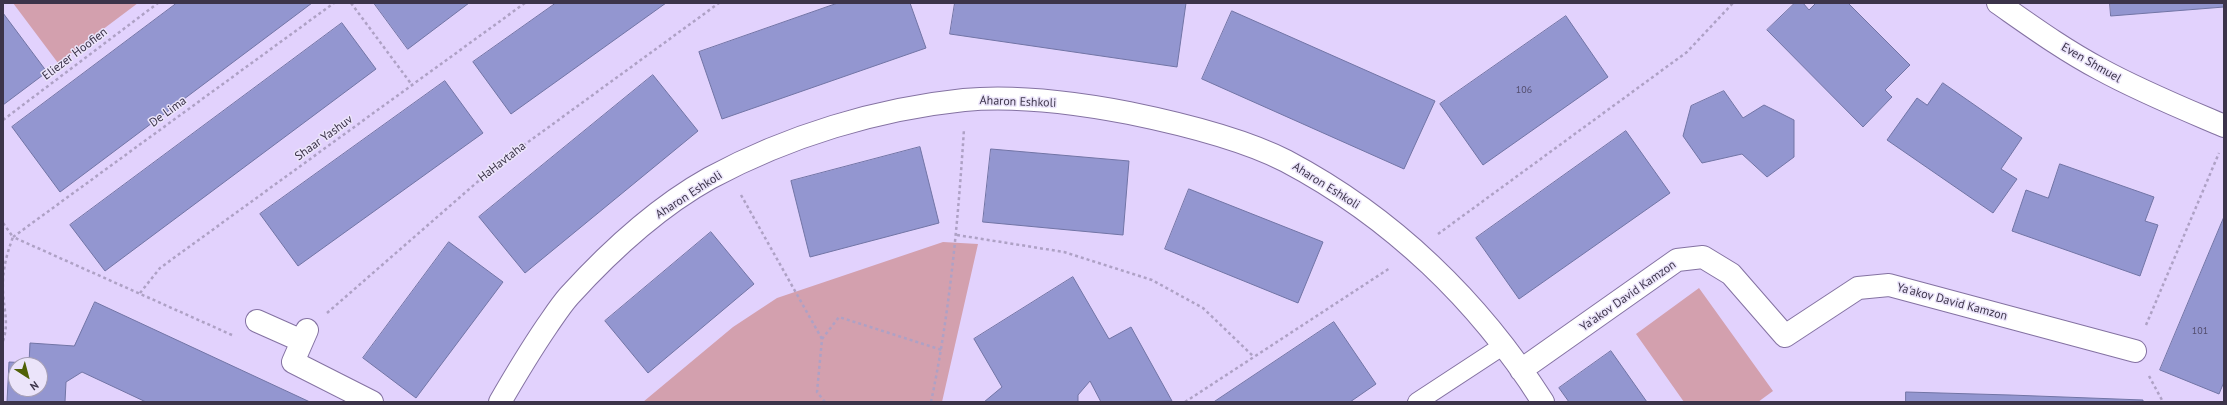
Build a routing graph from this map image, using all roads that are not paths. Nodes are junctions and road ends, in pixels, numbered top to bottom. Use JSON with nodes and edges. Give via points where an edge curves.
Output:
{"nodes":[{"id":1,"x":1998,"y":3,"type":"edge"},
{"id":2,"x":2191,"y":111,"type":"junction"},
{"id":3,"x":2224,"y":118,"type":"edge"},
{"id":4,"x":2224,"y":126,"type":"edge"},
{"id":5,"x":257,"y":321,"type":"dead end"},
{"id":6,"x":1504,"y":345,"type":"junction"},
{"id":7,"x":2135,"y":351,"type":"road end"},
{"id":8,"x":1521,"y":370,"type":"junction"},
{"id":9,"x":372,"y":402,"type":"edge"},
{"id":10,"x":500,"y":402,"type":"edge"},
{"id":11,"x":1416,"y":402,"type":"edge"},
{"id":12,"x":1543,"y":402,"type":"edge"}],
"edges":[{"from":1,"to":2,"type":"street","name":"Even Shmuel","via":[[2037,31],[2099,69],[2146,93]]},
{"from":2,"to":3,"type":"street","name":"Even Shmuel"},
{"from":2,"to":4,"type":"street","name":"Even Shmuel"},
{"from":5,"to":9,"type":"street","via":[[305,336],[293,362]]},
{"from":6,"to":8,"type":"street","name":"Aharon Eshkoli"},
{"from":6,"to":10,"type":"street","name":"Aharon Eshkoli","via":[[1469,305],[1386,224],[1284,160],[1176,122],[1037,100],[966,100],[895,112],[831,127],[709,179],[659,212],[614,251],[567,298],[523,360]]},
{"from":6,"to":11,"type":"lane"},
{"from":7,"to":8,"type":"street","name":"Ya'akov David Kamzon","via":[[1889,285],[1858,288],[1784,336],[1730,274],[1703,257],[1677,260]]},
{"from":8,"to":12,"type":"street","name":"Aharon Eshkoli"}]}
